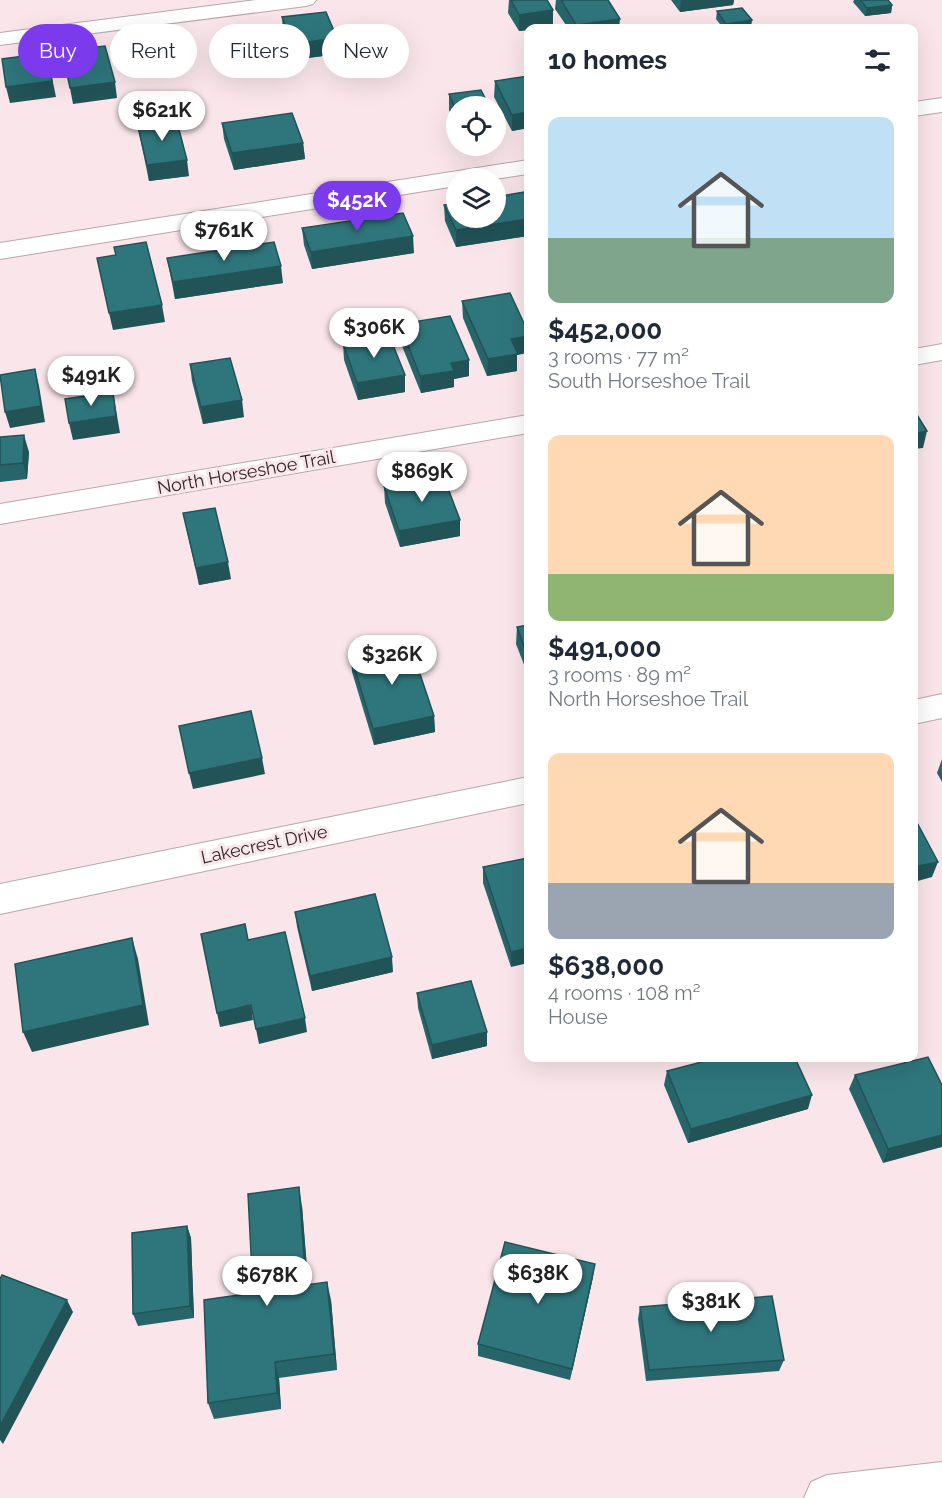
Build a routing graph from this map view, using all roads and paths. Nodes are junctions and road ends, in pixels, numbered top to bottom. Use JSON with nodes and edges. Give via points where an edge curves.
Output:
{"nodes":[{"id":1,"x":306,"y":0,"type":"edge"},
{"id":2,"x":0,"y":39,"type":"edge"},
{"id":3,"x":942,"y":105,"type":"edge"},
{"id":4,"x":918,"y":108,"type":"edge"},
{"id":5,"x":524,"y":168,"type":"edge"},
{"id":6,"x":506,"y":170,"type":"edge"},
{"id":7,"x":446,"y":180,"type":"edge"},
{"id":8,"x":0,"y":251,"type":"edge"},
{"id":9,"x":942,"y":352,"type":"edge"},
{"id":10,"x":918,"y":356,"type":"edge"},
{"id":11,"x":524,"y":425,"type":"edge"},
{"id":12,"x":0,"y":514,"type":"edge"},
{"id":13,"x":942,"y":706,"type":"edge"},
{"id":14,"x":918,"y":711,"type":"edge"},
{"id":15,"x":524,"y":791,"type":"edge"},
{"id":16,"x":0,"y":899,"type":"edge"},
{"id":17,"x":925,"y":1490,"type":"edge"},
{"id":18,"x":827,"y":1498,"type":"edge"}],
"edges":[{"from":1,"to":2,"type":"street"},
{"from":3,"to":4,"type":"street"},
{"from":5,"to":6,"type":"street"},
{"from":7,"to":8,"type":"street"},
{"from":9,"to":10,"type":"street"},
{"from":11,"to":12,"type":"street","name":"North Horseshoe Trail"},
{"from":13,"to":14,"type":"street"},
{"from":15,"to":16,"type":"street","name":"Lakecrest Drive"},
{"from":17,"to":18,"type":"street"}]}
